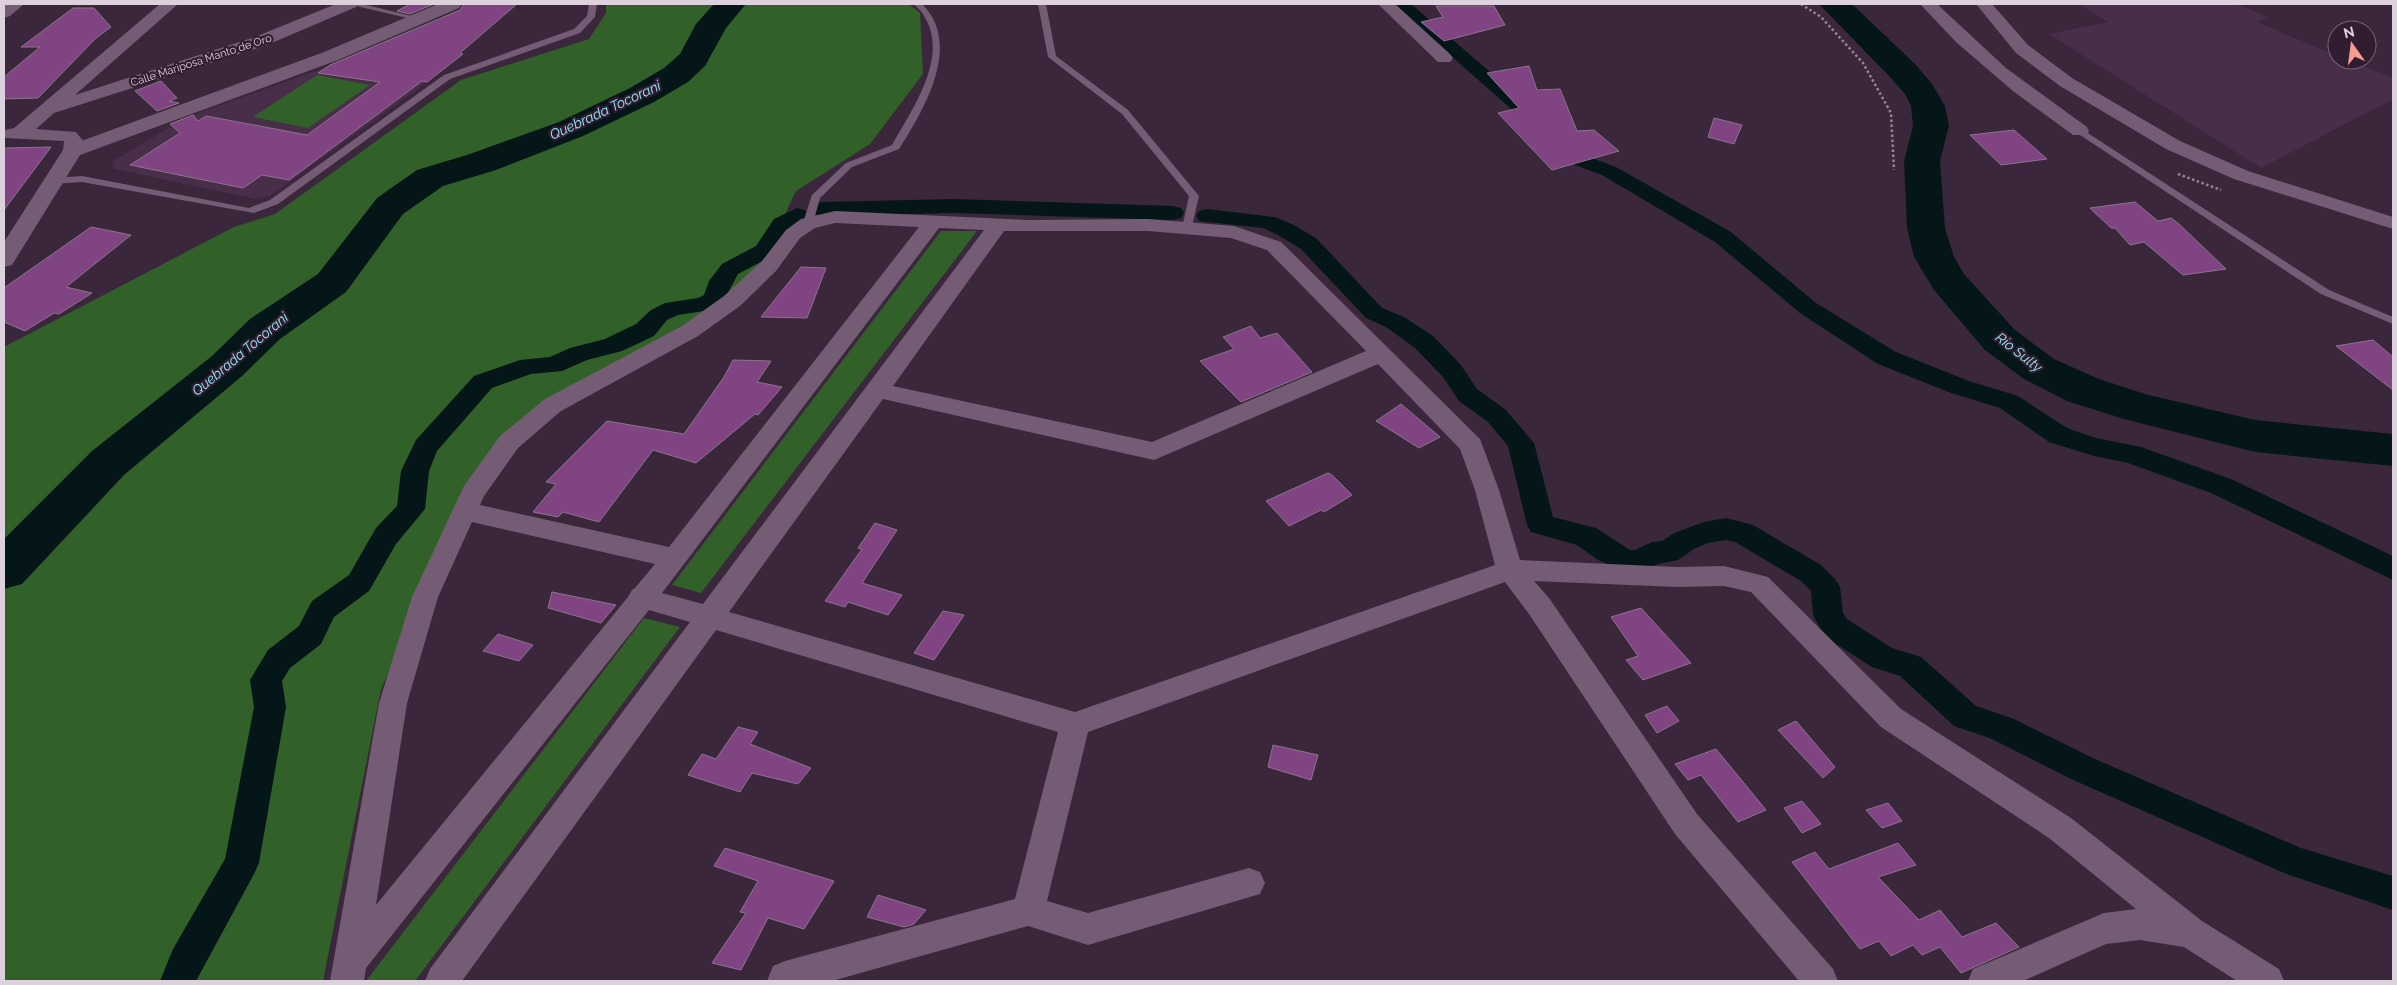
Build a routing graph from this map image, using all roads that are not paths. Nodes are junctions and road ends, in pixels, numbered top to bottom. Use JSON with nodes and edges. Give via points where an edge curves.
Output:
{"nodes":[{"id":1,"x":16,"y":4,"type":"edge"},
{"id":2,"x":170,"y":4,"type":"edge"},
{"id":3,"x":351,"y":4,"type":"edge"},
{"id":4,"x":452,"y":4,"type":"edge"},
{"id":5,"x":593,"y":4,"type":"edge"},
{"id":6,"x":918,"y":4,"type":"edge"},
{"id":7,"x":1042,"y":4,"type":"edge"},
{"id":8,"x":1386,"y":4,"type":"edge"},
{"id":9,"x":1928,"y":4,"type":"edge"},
{"id":10,"x":1984,"y":4,"type":"edge"},
{"id":11,"x":4,"y":13,"type":"edge"},
{"id":12,"x":420,"y":19,"type":"junction"},
{"id":13,"x":1444,"y":58,"type":"dead end"},
{"id":14,"x":49,"y":109,"type":"junction"},
{"id":15,"x":2080,"y":131,"type":"joint"},
{"id":16,"x":11,"y":134,"type":"edge"},
{"id":17,"x":72,"y":151,"type":"junction"},
{"id":18,"x":53,"y":182,"type":"junction"},
{"id":19,"x":808,"y":222,"type":"junction"},
{"id":20,"x":933,"y":222,"type":"junction"},
{"id":21,"x":2393,"y":223,"type":"edge"},
{"id":22,"x":999,"y":224,"type":"junction"},
{"id":23,"x":1187,"y":228,"type":"junction"},
{"id":24,"x":4,"y":260,"type":"edge"},
{"id":25,"x":2393,"y":321,"type":"edge"},
{"id":26,"x":1380,"y":354,"type":"junction"},
{"id":27,"x":876,"y":390,"type":"junction"},
{"id":28,"x":465,"y":511,"type":"junction"},
{"id":29,"x":675,"y":558,"type":"junction"},
{"id":30,"x":1510,"y":570,"type":"junction"},
{"id":31,"x":642,"y":597,"type":"junction"},
{"id":32,"x":708,"y":618,"type":"junction"},
{"id":33,"x":1075,"y":724,"type":"junction"},
{"id":34,"x":1249,"y":883,"type":"dead end"},
{"id":35,"x":1028,"y":911,"type":"junction"},
{"id":36,"x":2190,"y":932,"type":"junction"},
{"id":37,"x":348,"y":972,"type":"edge"},
{"id":38,"x":442,"y":981,"type":"edge"},
{"id":39,"x":784,"y":981,"type":"edge"},
{"id":40,"x":1821,"y":981,"type":"edge"},
{"id":41,"x":1985,"y":981,"type":"edge"},
{"id":42,"x":2267,"y":981,"type":"edge"}],
"edges":[{"from":1,"to":11,"type":"street"},
{"from":2,"to":14,"type":"street"},
{"from":3,"to":12,"type":"lane"},
{"from":3,"to":14,"type":"street","name":"Calle Mariposa Manto de Oro","via":[[261,41]]},
{"from":4,"to":12,"type":"street"},
{"from":5,"to":18,"type":"lane","via":[[591,17],[577,31],[447,77],[274,202],[250,211],[82,179]]},
{"from":6,"to":19,"type":"lane","via":[[931,19],[938,49],[931,79],[896,147],[849,165],[815,197]]},
{"from":7,"to":23,"type":"lane","via":[[1052,58],[1125,112],[1194,196]]},
{"from":8,"to":13,"type":"street"},
{"from":9,"to":15,"type":"street","via":[[1952,30],[1994,66]]},
{"from":10,"to":21,"type":"street","via":[[2022,49],[2066,82],[2173,145],[2240,175]]},
{"from":12,"to":17,"type":"street","via":[[331,56]]},
{"from":14,"to":16,"type":"street"},
{"from":15,"to":25,"type":"lane","via":[[2325,292]]},
{"from":16,"to":17,"type":"street","via":[[69,136],[75,142]]},
{"from":17,"to":18,"type":"street"},
{"from":18,"to":24,"type":"street"},
{"from":19,"to":20,"type":"street","via":[[835,217]]},
{"from":19,"to":28,"type":"street","via":[[792,234],[769,266],[732,301],[690,331],[553,405],[516,436],[473,492]]},
{"from":20,"to":22,"type":"street"},
{"from":20,"to":29,"type":"street"},
{"from":22,"to":23,"type":"street"},
{"from":22,"to":27,"type":"street"},
{"from":23,"to":26,"type":"street","via":[[1234,232],[1274,246],[1309,278]]},
{"from":26,"to":27,"type":"street","via":[[1154,451]]},
{"from":26,"to":30,"type":"street","via":[[1471,445],[1488,490]]},
{"from":27,"to":32,"type":"street"},
{"from":28,"to":29,"type":"street"},
{"from":28,"to":37,"type":"street","via":[[425,597],[393,703]]},
{"from":29,"to":31,"type":"street"},
{"from":30,"to":33,"type":"street"},
{"from":30,"to":36,"type":"street","via":[[1724,576],[1759,584],[1891,718],[2060,828]]},
{"from":30,"to":40,"type":"street","via":[[1539,606],[1686,824]]},
{"from":31,"to":32,"type":"street"},
{"from":31,"to":37,"type":"street"},
{"from":32,"to":33,"type":"street"},
{"from":32,"to":38,"type":"street"},
{"from":33,"to":35,"type":"street"},
{"from":34,"to":35,"type":"street","via":[[1088,929]]},
{"from":35,"to":39,"type":"street","via":[[785,978]]},
{"from":36,"to":41,"type":"street","via":[[2140,924],[2104,929]]},
{"from":36,"to":42,"type":"street"}]}
